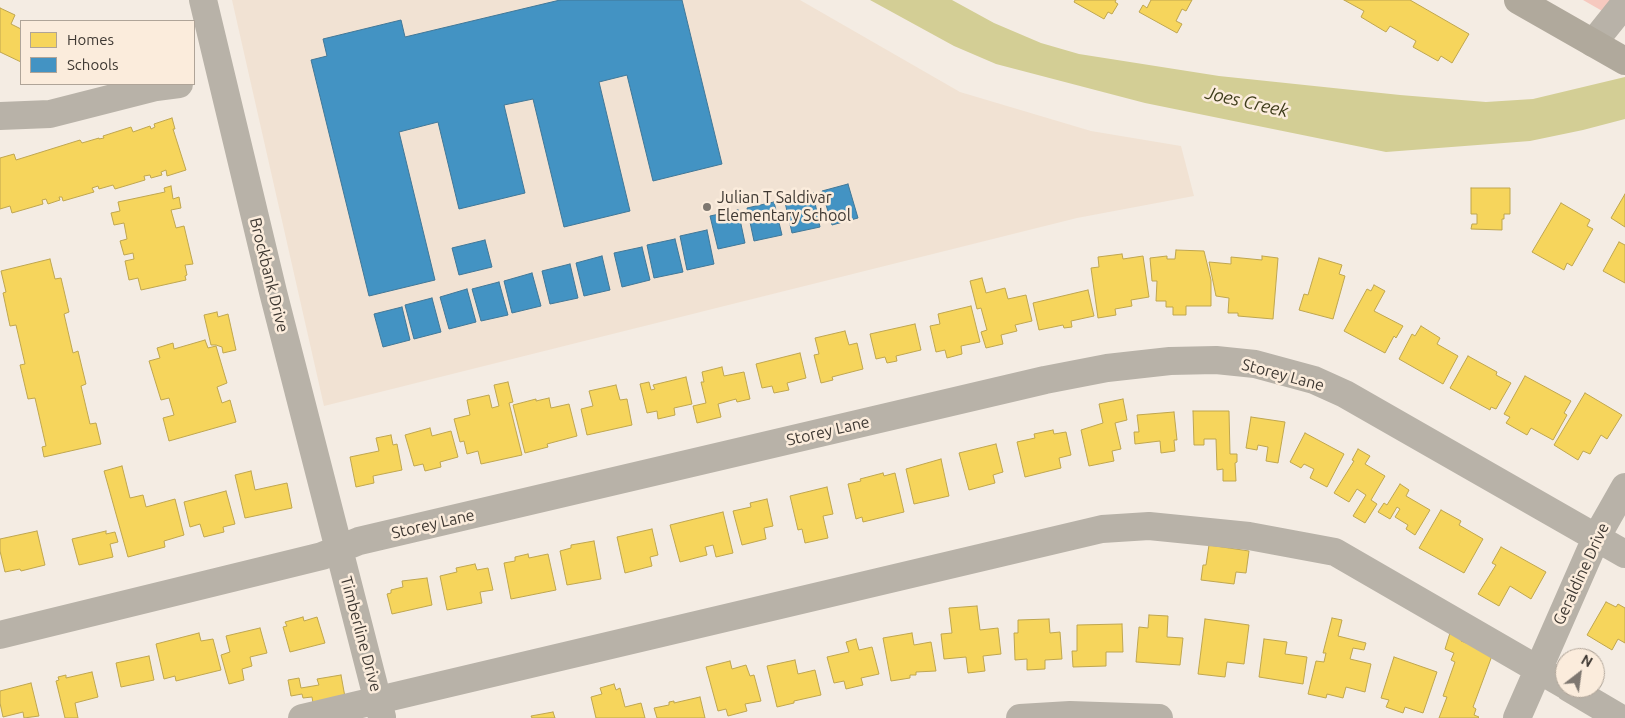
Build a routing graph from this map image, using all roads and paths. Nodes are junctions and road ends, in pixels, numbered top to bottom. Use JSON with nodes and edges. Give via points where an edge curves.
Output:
{"nodes":[{"id":1,"x":203,"y":0,"type":"edge"},
{"id":2,"x":1518,"y":0,"type":"edge"},
{"id":3,"x":1625,"y":3,"type":"edge"},
{"id":4,"x":1608,"y":51,"type":"edge"},
{"id":5,"x":221,"y":78,"type":"junction"},
{"id":6,"x":195,"y":81,"type":"edge"},
{"id":7,"x":168,"y":85,"type":"edge"},
{"id":8,"x":0,"y":116,"type":"edge"},
{"id":9,"x":1625,"y":487,"type":"edge"},
{"id":10,"x":1596,"y":538,"type":"junction"},
{"id":11,"x":338,"y":549,"type":"junction"},
{"id":12,"x":1625,"y":554,"type":"edge"},
{"id":13,"x":0,"y":635,"type":"edge"},
{"id":14,"x":1538,"y":670,"type":"junction"},
{"id":15,"x":1555,"y":679,"type":"edge"},
{"id":16,"x":1587,"y":698,"type":"edge"},
{"id":17,"x":380,"y":709,"type":"edge"},
{"id":18,"x":302,"y":718,"type":"edge"},
{"id":19,"x":1020,"y":718,"type":"edge"},
{"id":20,"x":1160,"y":718,"type":"edge"},
{"id":21,"x":1516,"y":718,"type":"edge"},
{"id":22,"x":1620,"y":718,"type":"edge"}],
"edges":[{"from":1,"to":5,"type":"street","name":"Brockbank Drive"},
{"from":2,"to":4,"type":"main road"},
{"from":3,"to":4,"type":"street"},
{"from":5,"to":6,"type":"street"},
{"from":5,"to":11,"type":"street","name":"Brockbank Drive"},
{"from":7,"to":8,"type":"street","via":[[50,114]]},
{"from":9,"to":10,"type":"street","name":"Geraldine Drive"},
{"from":10,"to":11,"type":"street","name":"Storey Lane","via":[[1345,394],[1314,380],[1255,364],[1216,360],[1107,368],[1045,380],[369,539]]},
{"from":10,"to":12,"type":"street","name":"Storey Lane"},
{"from":10,"to":14,"type":"street","name":"Geraldine Drive"},
{"from":11,"to":13,"type":"street","name":"Storey Lane","via":[[322,556]]},
{"from":11,"to":17,"type":"street","name":"Timberline Drive"},
{"from":14,"to":15,"type":"street"},
{"from":14,"to":17,"type":"street","via":[[1335,552],[1249,536],[1149,526],[1102,529]]},
{"from":14,"to":21,"type":"street","name":"Geraldine Drive"},
{"from":16,"to":22,"type":"street"},
{"from":17,"to":18,"type":"street"},
{"from":19,"to":20,"type":"street","via":[[1070,715]]}]}
